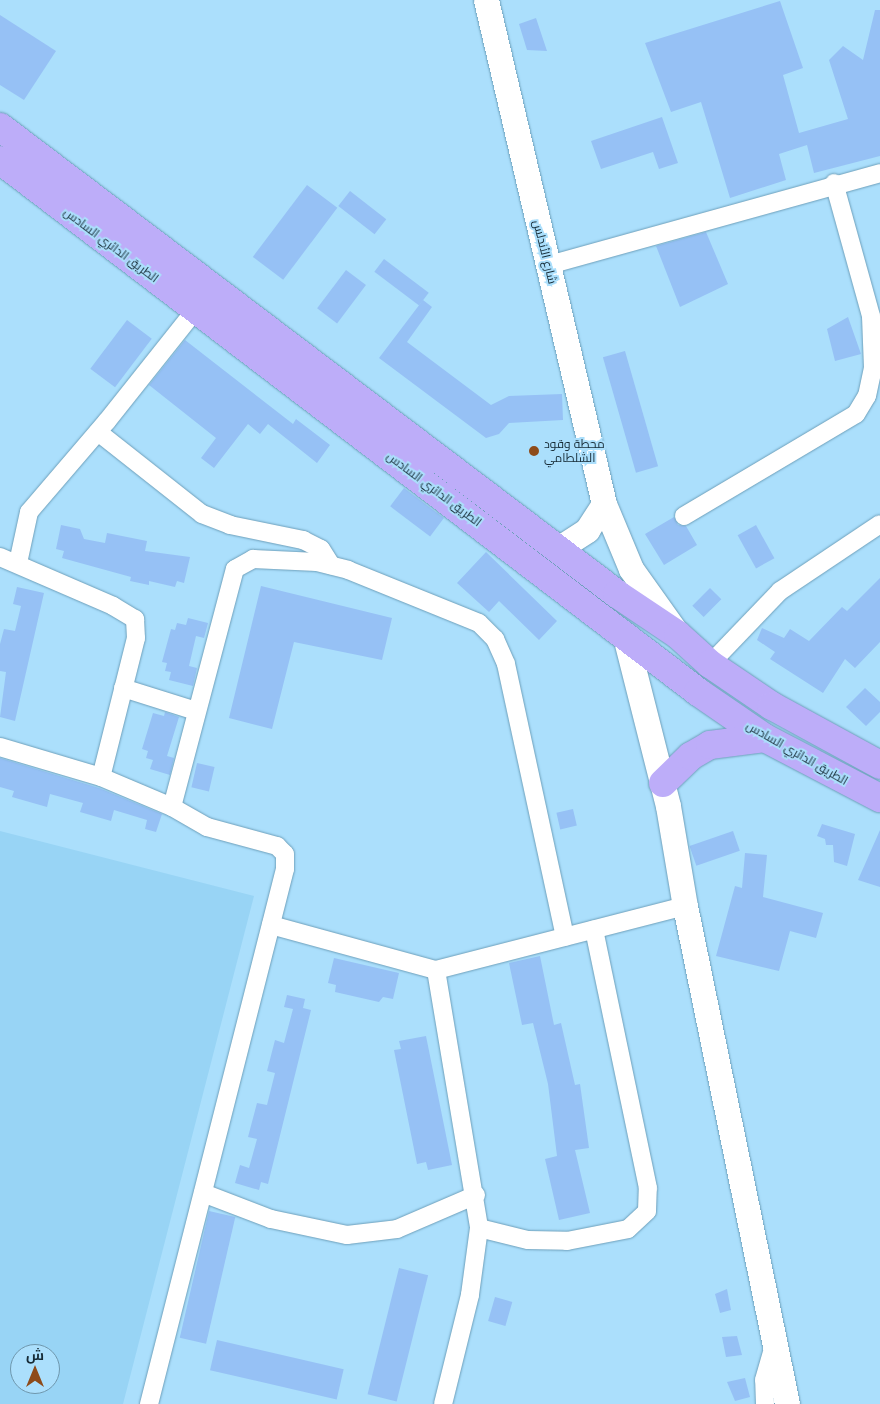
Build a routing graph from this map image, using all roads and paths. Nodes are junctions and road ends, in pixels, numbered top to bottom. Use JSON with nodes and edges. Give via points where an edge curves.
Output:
{"nodes":[{"id":1,"x":486,"y":0,"type":"edge"},
{"id":2,"x":0,"y":127,"type":"edge"},
{"id":3,"x":0,"y":160,"type":"edge"},
{"id":4,"x":880,"y":172,"type":"edge"},
{"id":5,"x":834,"y":183,"type":"junction"},
{"id":6,"x":549,"y":264,"type":"junction"},
{"id":7,"x":196,"y":309,"type":"junction"},
{"id":8,"x":98,"y":432,"type":"junction"},
{"id":9,"x":604,"y":504,"type":"junction"},
{"id":10,"x":684,"y":516,"type":"dead end"},
{"id":11,"x":880,"y":524,"type":"edge"},
{"id":12,"x":558,"y":549,"type":"junction"},
{"id":13,"x":0,"y":557,"type":"edge"},
{"id":14,"x":18,"y":563,"type":"junction"},
{"id":15,"x":331,"y":565,"type":"junction"},
{"id":16,"x":678,"y":635,"type":"junction"},
{"id":17,"x":625,"y":636,"type":"junction"},
{"id":18,"x":710,"y":664,"type":"junction"},
{"id":19,"x":123,"y":688,"type":"junction"},
{"id":20,"x":196,"y":711,"type":"junction"},
{"id":21,"x":765,"y":738,"type":"junction"},
{"id":22,"x":0,"y":747,"type":"edge"},
{"id":23,"x":880,"y":765,"type":"edge"},
{"id":24,"x":101,"y":777,"type":"junction"},
{"id":25,"x":663,"y":783,"type":"junction"},
{"id":26,"x":880,"y":798,"type":"edge"},
{"id":27,"x":172,"y":807,"type":"junction"},
{"id":28,"x":685,"y":906,"type":"junction"},
{"id":29,"x":271,"y":924,"type":"junction"},
{"id":30,"x":594,"y":930,"type":"junction"},
{"id":31,"x":565,"y":937,"type":"junction"},
{"id":32,"x":436,"y":970,"type":"junction"},
{"id":33,"x":203,"y":1193,"type":"junction"},
{"id":34,"x":476,"y":1195,"type":"junction"},
{"id":35,"x":479,"y":1228,"type":"junction"},
{"id":36,"x":774,"y":1345,"type":"junction"},
{"id":37,"x":149,"y":1404,"type":"edge"},
{"id":38,"x":443,"y":1404,"type":"edge"},
{"id":39,"x":765,"y":1404,"type":"edge"},
{"id":40,"x":787,"y":1404,"type":"edge"}],
"edges":[{"from":1,"to":6,"type":"street","name":"شارع الأندلس"},
{"from":2,"to":12,"type":"highway"},
{"from":3,"to":7,"type":"highway","name":"الطريق الدائري السادس"},
{"from":4,"to":5,"type":"street"},
{"from":5,"to":6,"type":"street"},
{"from":5,"to":10,"type":"street","via":[[871,316],[873,368],[868,396],[856,414]]},
{"from":6,"to":9,"type":"street","name":"شارع الأندلس"},
{"from":7,"to":8,"type":"street"},
{"from":7,"to":17,"type":"highway","name":"الطريق الدائري السادس"},
{"from":8,"to":14,"type":"street","via":[[29,512]]},
{"from":8,"to":15,"type":"street","via":[[202,514],[230,525],[303,540],[321,549]]},
{"from":9,"to":12,"type":"street","via":[[587,530]]},
{"from":9,"to":16,"type":"street","name":"شارع الأندلس","via":[[631,569]]},
{"from":11,"to":18,"type":"street","via":[[780,591]]},
{"from":12,"to":16,"type":"highway"},
{"from":13,"to":14,"type":"street"},
{"from":14,"to":19,"type":"street","via":[[135,620],[136,638]]},
{"from":15,"to":20,"type":"street","via":[[253,559],[235,569]]},
{"from":15,"to":31,"type":"street","via":[[479,623],[495,639],[506,664]]},
{"from":16,"to":18,"type":"highway"},
{"from":17,"to":21,"type":"highway","name":"الطريق الدائري السادس"},
{"from":17,"to":25,"type":"street"},
{"from":18,"to":23,"type":"highway","via":[[772,706]]},
{"from":19,"to":20,"type":"street"},
{"from":19,"to":24,"type":"street"},
{"from":20,"to":27,"type":"street"},
{"from":21,"to":25,"type":"highway","via":[[710,745],[691,756]]},
{"from":21,"to":26,"type":"highway","name":"الطريق الدائري السادس"},
{"from":22,"to":24,"type":"street"},
{"from":24,"to":27,"type":"street"},
{"from":25,"to":28,"type":"street"},
{"from":27,"to":29,"type":"street","via":[[207,827],[282,849],[285,869]]},
{"from":28,"to":30,"type":"street"},
{"from":28,"to":36,"type":"street"},
{"from":29,"to":32,"type":"street"},
{"from":29,"to":33,"type":"street"},
{"from":30,"to":31,"type":"street"},
{"from":30,"to":35,"type":"street","via":[[648,1188],[647,1211],[628,1229],[567,1241],[528,1240]]},
{"from":31,"to":32,"type":"street"},
{"from":32,"to":34,"type":"street"},
{"from":33,"to":34,"type":"street","via":[[271,1219],[347,1235],[397,1229]]},
{"from":33,"to":37,"type":"street"},
{"from":34,"to":35,"type":"street"},
{"from":35,"to":38,"type":"street","via":[[470,1295]]},
{"from":36,"to":39,"type":"street","via":[[764,1380]]},
{"from":36,"to":40,"type":"street"}]}
